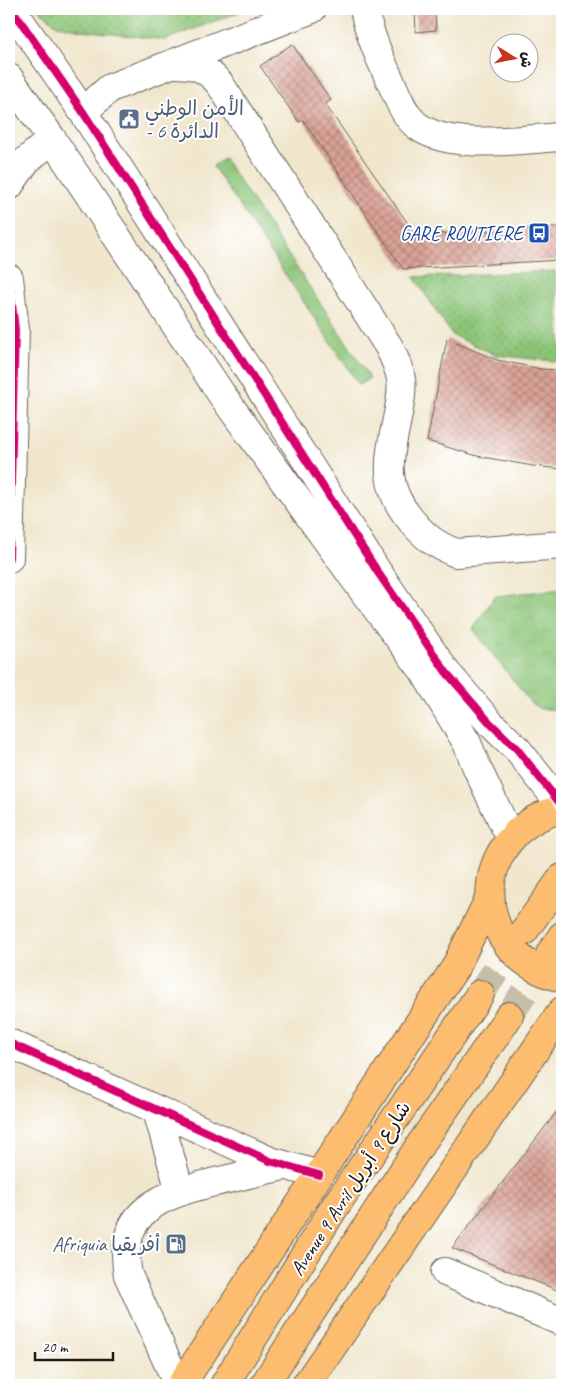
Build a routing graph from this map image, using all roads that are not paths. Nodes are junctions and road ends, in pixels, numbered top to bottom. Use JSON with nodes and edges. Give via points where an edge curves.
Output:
{"nodes":[{"id":1,"x":12,"y":9,"type":"edge"},
{"id":2,"x":312,"y":9,"type":"edge"},
{"id":3,"x":364,"y":9,"type":"edge"},
{"id":4,"x":175,"y":64,"type":"junction"},
{"id":5,"x":9,"y":78,"type":"edge"},
{"id":6,"x":83,"y":112,"type":"junction"},
{"id":7,"x":562,"y":137,"type":"edge"},
{"id":8,"x":52,"y":139,"type":"junction"},
{"id":9,"x":9,"y":186,"type":"edge"},
{"id":10,"x":9,"y":278,"type":"edge"},
{"id":11,"x":562,"y":545,"type":"edge"},
{"id":12,"x":9,"y":558,"type":"edge"},
{"id":13,"x":562,"y":807,"type":"edge"},
{"id":14,"x":510,"y":837,"type":"junction"},
{"id":15,"x":562,"y":878,"type":"edge"},
{"id":16,"x":490,"y":897,"type":"junction"},
{"id":17,"x":524,"y":931,"type":"tunnel mouth"},
{"id":18,"x":562,"y":978,"type":"edge"},
{"id":19,"x":480,"y":994,"type":"tunnel mouth"},
{"id":20,"x":562,"y":1011,"type":"edge"},
{"id":21,"x":509,"y":1016,"type":"tunnel mouth"},
{"id":22,"x":9,"y":1043,"type":"edge"},
{"id":23,"x":157,"y":1110,"type":"junction"},
{"id":24,"x":283,"y":1166,"type":"junction"},
{"id":25,"x":319,"y":1174,"type":"junction"},
{"id":26,"x":180,"y":1191,"type":"junction"},
{"id":27,"x":445,"y":1272,"type":"dead end"},
{"id":28,"x":562,"y":1322,"type":"edge"},
{"id":29,"x":179,"y":1385,"type":"edge"},
{"id":30,"x":224,"y":1385,"type":"edge"},
{"id":31,"x":264,"y":1385,"type":"edge"},
{"id":32,"x":306,"y":1385,"type":"edge"}],
"edges":[{"from":1,"to":6,"type":"street"},
{"from":2,"to":4,"type":"street"},
{"from":3,"to":7,"type":"street","via":[[373,43],[400,104],[421,128],[440,138],[461,141]]},
{"from":4,"to":6,"type":"street","via":[[110,88]]},
{"from":4,"to":11,"type":"street","via":[[195,64],[209,71],[220,84],[389,347],[402,381],[390,461],[390,482],[400,508],[426,538],[456,553]]},
{"from":5,"to":8,"type":"street"},
{"from":6,"to":13,"type":"street","via":[[379,574],[446,672],[517,749]]},
{"from":8,"to":9,"type":"street","via":[[26,161]]},
{"from":8,"to":14,"type":"street","via":[[222,395],[423,670],[467,743]]},
{"from":10,"to":12,"type":"street","via":[[15,330]]},
{"from":13,"to":14,"type":"main road","via":[[538,816]]},
{"from":14,"to":16,"type":"main road","via":[[498,855],[491,875]]},
{"from":15,"to":17,"type":"main road"},
{"from":16,"to":18,"type":"main road","via":[[496,927],[516,956],[531,967]]},
{"from":16,"to":25,"type":"main road","via":[[455,968]]},
{"from":19,"to":30,"type":"main road","name":"Avenue 9 Avril شارع 9 أبريل","via":[[334,1208]]},
{"from":20,"to":32,"type":"main road"},
{"from":21,"to":31,"type":"main road","name":"Avenue 9 Avril شارع 9 أبريل","via":[[413,1156]]},
{"from":22,"to":23,"type":"street"},
{"from":23,"to":24,"type":"street"},
{"from":23,"to":26,"type":"street"},
{"from":24,"to":25,"type":"street"},
{"from":24,"to":26,"type":"street"},
{"from":25,"to":29,"type":"main road"},
{"from":26,"to":29,"type":"street","via":[[146,1208],[129,1234],[125,1258],[128,1275]]},
{"from":27,"to":28,"type":"street"}]}
